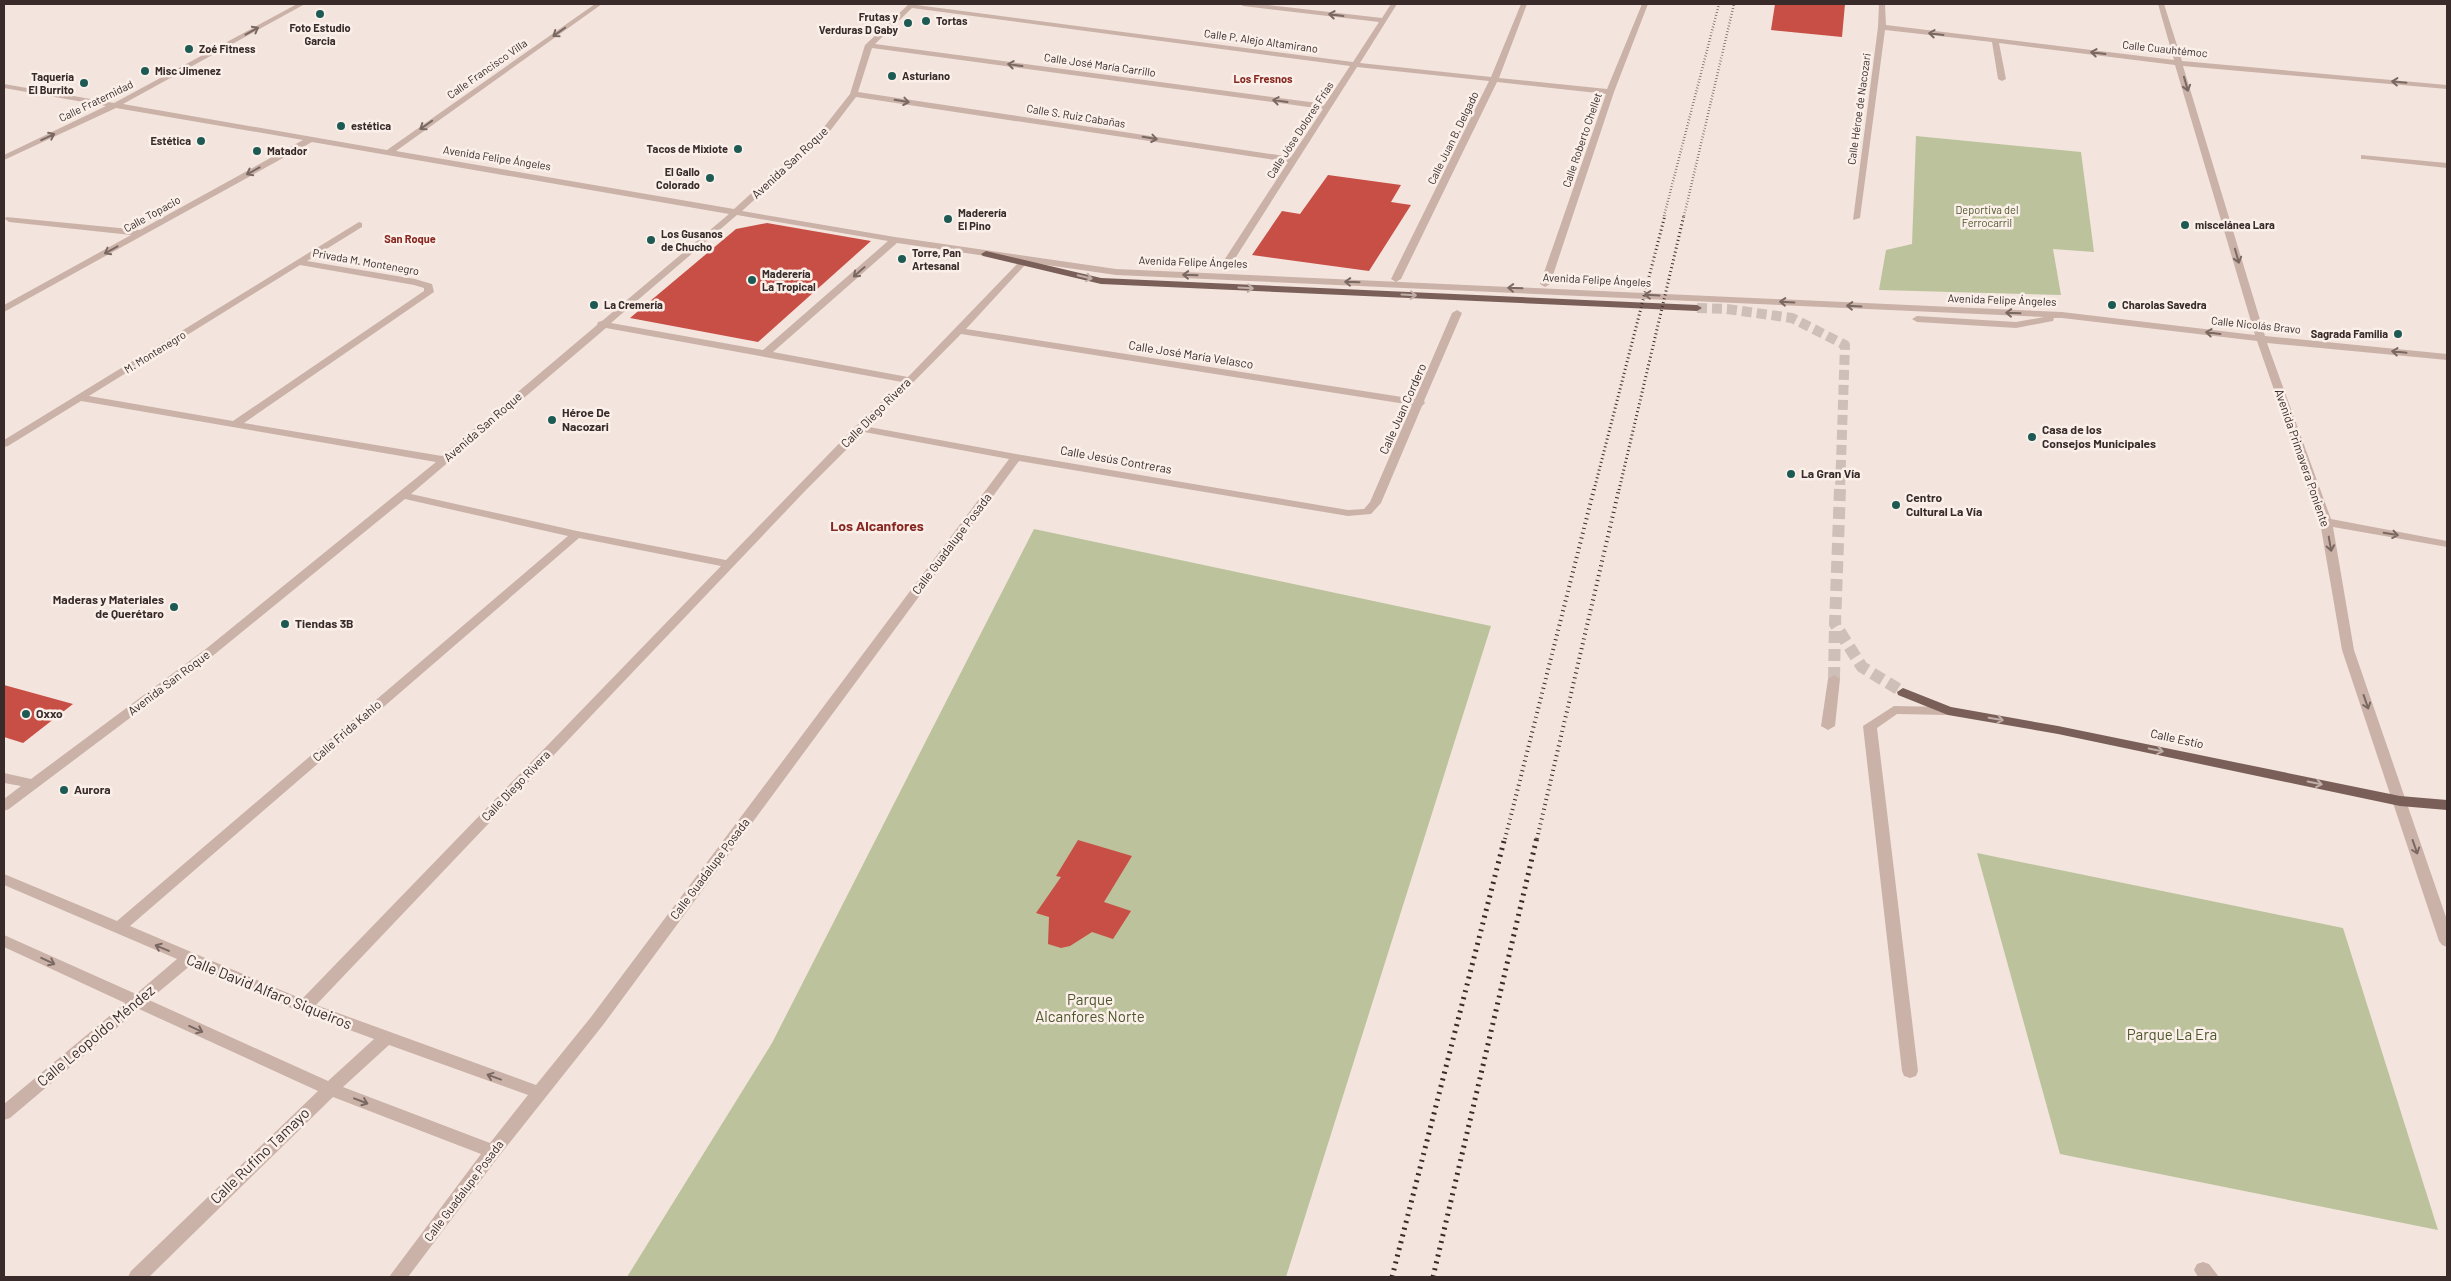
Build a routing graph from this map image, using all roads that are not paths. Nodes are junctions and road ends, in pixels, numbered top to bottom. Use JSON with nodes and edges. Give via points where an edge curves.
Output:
{"nodes":[{"id":1,"x":302,"y":4,"type":"edge"},
{"id":2,"x":599,"y":4,"type":"edge"},
{"id":3,"x":1243,"y":4,"type":"edge"},
{"id":4,"x":1394,"y":4,"type":"edge"},
{"id":5,"x":1524,"y":4,"type":"edge"},
{"id":6,"x":1645,"y":4,"type":"edge"},
{"id":7,"x":1882,"y":4,"type":"edge"},
{"id":8,"x":2161,"y":4,"type":"edge"},
{"id":9,"x":911,"y":5,"type":"edge"},
{"id":10,"x":1384,"y":20,"type":"junction"},
{"id":11,"x":1882,"y":28,"type":"junction"},
{"id":12,"x":1995,"y":41,"type":"junction"},
{"id":13,"x":869,"y":45,"type":"junction"},
{"id":14,"x":2180,"y":63,"type":"junction"},
{"id":15,"x":1356,"y":65,"type":"junction"},
{"id":16,"x":2002,"y":79,"type":"dead end"},
{"id":17,"x":1494,"y":80,"type":"junction"},
{"id":18,"x":4,"y":86,"type":"edge"},
{"id":19,"x":2447,"y":87,"type":"edge"},
{"id":20,"x":1610,"y":92,"type":"junction"},
{"id":21,"x":854,"y":94,"type":"junction"},
{"id":22,"x":117,"y":104,"type":"junction"},
{"id":23,"x":1328,"y":107,"type":"junction"},
{"id":24,"x":311,"y":139,"type":"junction"},
{"id":25,"x":388,"y":153,"type":"junction"},
{"id":26,"x":2364,"y":157,"type":"dead end"},
{"id":27,"x":4,"y":158,"type":"edge"},
{"id":28,"x":1295,"y":160,"type":"junction"},
{"id":29,"x":2445,"y":166,"type":"edge"},
{"id":30,"x":2447,"y":175,"type":"edge"},
{"id":31,"x":736,"y":212,"type":"junction"},
{"id":32,"x":1856,"y":218,"type":"dead end"},
{"id":33,"x":9,"y":219,"type":"dead end"},
{"id":34,"x":359,"y":225,"type":"dead end"},
{"id":35,"x":140,"y":233,"type":"junction"},
{"id":36,"x":895,"y":240,"type":"junction"},
{"id":37,"x":986,"y":254,"type":"junction"},
{"id":38,"x":298,"y":262,"type":"junction"},
{"id":39,"x":1022,"y":263,"type":"junction"},
{"id":40,"x":1224,"y":268,"type":"dead end"},
{"id":41,"x":1396,"y":279,"type":"dead end"},
{"id":42,"x":1545,"y":284,"type":"dead end"},
{"id":43,"x":1697,"y":308,"type":"tunnel mouth"},
{"id":44,"x":4,"y":309,"type":"edge"},
{"id":45,"x":1457,"y":313,"type":"dead end"},
{"id":46,"x":2062,"y":315,"type":"junction"},
{"id":47,"x":1917,"y":319,"type":"dead end"},
{"id":48,"x":601,"y":324,"type":"junction"},
{"id":49,"x":959,"y":331,"type":"junction"},
{"id":50,"x":2261,"y":339,"type":"junction"},
{"id":51,"x":765,"y":354,"type":"junction"},
{"id":52,"x":2447,"y":357,"type":"edge"},
{"id":53,"x":910,"y":380,"type":"junction"},
{"id":54,"x":82,"y":398,"type":"junction"},
{"id":55,"x":1420,"y":403,"type":"junction"},
{"id":56,"x":235,"y":424,"type":"junction"},
{"id":57,"x":860,"y":428,"type":"junction"},
{"id":58,"x":4,"y":444,"type":"edge"},
{"id":59,"x":1016,"y":457,"type":"junction"},
{"id":60,"x":445,"y":460,"type":"junction"},
{"id":61,"x":403,"y":495,"type":"junction"},
{"id":62,"x":1367,"y":512,"type":"joint"},
{"id":63,"x":2326,"y":522,"type":"junction"},
{"id":64,"x":577,"y":534,"type":"junction"},
{"id":65,"x":2447,"y":544,"type":"edge"},
{"id":66,"x":729,"y":564,"type":"junction"},
{"id":67,"x":1834,"y":679,"type":"tunnel mouth"},
{"id":68,"x":1903,"y":692,"type":"tunnel mouth"},
{"id":69,"x":1948,"y":710,"type":"junction"},
{"id":70,"x":1828,"y":726,"type":"dead end"},
{"id":71,"x":4,"y":778,"type":"edge"},
{"id":72,"x":34,"y":784,"type":"junction"},
{"id":73,"x":2400,"y":801,"type":"junction"},
{"id":74,"x":2447,"y":805,"type":"edge"},
{"id":75,"x":4,"y":806,"type":"edge"},
{"id":76,"x":4,"y":880,"type":"edge"},
{"id":77,"x":118,"y":928,"type":"junction"},
{"id":78,"x":4,"y":940,"type":"edge"},
{"id":79,"x":2447,"y":941,"type":"edge"},
{"id":80,"x":188,"y":959,"type":"junction"},
{"id":81,"x":137,"y":1002,"type":"junction"},
{"id":82,"x":304,"y":1007,"type":"junction"},
{"id":83,"x":386,"y":1038,"type":"junction"},
{"id":84,"x":1910,"y":1071,"type":"dead end"},
{"id":85,"x":330,"y":1089,"type":"junction"},
{"id":86,"x":540,"y":1093,"type":"junction"},
{"id":87,"x":4,"y":1113,"type":"edge"},
{"id":88,"x":493,"y":1151,"type":"junction"},
{"id":89,"x":136,"y":1277,"type":"edge"},
{"id":90,"x":398,"y":1277,"type":"edge"}],
"edges":[{"from":22,"to":1,"type":"street","name":"Calle Fraternidad","one_way":true},
{"from":2,"to":25,"type":"street","name":"Calle Francisco Villa","one_way":true},
{"from":10,"to":3,"type":"street","one_way":true},
{"from":4,"to":10,"type":"street","name":"Calle Jóse Dolores Frías"},
{"from":5,"to":17,"type":"street","name":"Calle Juan B. Delgado"},
{"from":6,"to":20,"type":"street","name":"Calle Roberto Chellet"},
{"from":7,"to":11,"type":"street","name":"Calle Héroe de Nacozari"},
{"from":8,"to":14,"type":"street","name":"Avenida Primavera Poniente"},
{"from":9,"to":13,"type":"street","name":"Avenida San Roque"},
{"from":9,"to":15,"type":"street","name":"Calle P. Alejo Altamirano"},
{"from":10,"to":15,"type":"street","name":"Calle Jóse Dolores Frías"},
{"from":12,"to":11,"type":"street","name":"Calle Cuauhtémoc","one_way":true},
{"from":11,"to":32,"type":"street","name":"Calle Héroe de Nacozari"},
{"from":14,"to":12,"type":"street","name":"Calle Cuauhtémoc","one_way":true},
{"from":12,"to":16,"type":"street"},
{"from":13,"to":21,"type":"street","name":"Avenida San Roque"},
{"from":23,"to":13,"type":"street","name":"Calle José María Carrillo","one_way":true},
{"from":19,"to":14,"type":"street","name":"Calle Cuauhtémoc","one_way":true},
{"from":14,"to":50,"type":"street","name":"Avenida Primavera Poniente","one_way":true},
{"from":15,"to":17,"type":"street","name":"Calle P. Alejo Altamirano"},
{"from":15,"to":23,"type":"street","name":"Calle Jóse Dolores Frías"},
{"from":17,"to":20,"type":"street","name":"Calle P. Alejo Altamirano"},
{"from":17,"to":41,"type":"street","name":"Calle Juan B. Delgado"},
{"from":18,"to":22,"type":"street","name":"Avenida Felipe Ángeles"},
{"from":20,"to":42,"type":"street","name":"Calle Roberto Chellet"},
{"from":21,"to":28,"type":"street","name":"Calle S. Ruiz Cabañas","one_way":true},
{"from":21,"to":31,"type":"street","name":"Avenida San Roque","via":[[827,129]]},
{"from":22,"to":24,"type":"street","name":"Avenida Felipe Ángeles"},
{"from":27,"to":22,"type":"street","name":"Calle Fraternidad","one_way":true},
{"from":23,"to":28,"type":"street","name":"Calle Jóse Dolores Frías"},
{"from":24,"to":25,"type":"street","name":"Avenida Felipe Ángeles"},
{"from":24,"to":35,"type":"street","name":"Calle Topacio","one_way":true},
{"from":25,"to":31,"type":"street","name":"Avenida Felipe Ángeles"},
{"from":26,"to":29,"type":"street"},
{"from":28,"to":40,"type":"street","name":"Calle Jóse Dolores Frías"},
{"from":29,"to":30,"type":"street"},
{"from":31,"to":36,"type":"street","name":"Avenida Felipe Ángeles"},
{"from":31,"to":48,"type":"street","name":"Avenida San Roque"},
{"from":33,"to":35,"type":"street"},
{"from":34,"to":38,"type":"street","name":"M. Montenegro"},
{"from":35,"to":44,"type":"street","name":"Calle Topacio","one_way":true},
{"from":36,"to":37,"type":"street","name":"Avenida Felipe Ángeles"},
{"from":36,"to":51,"type":"street","one_way":true},
{"from":37,"to":39,"type":"main road","name":"Avenida Felipe Ángeles"},
{"from":46,"to":37,"type":"street","name":"Avenida Felipe Ángeles","one_way":true,"via":[[1116,272]]},
{"from":38,"to":54,"type":"street","name":"M. Montenegro"},
{"from":38,"to":56,"type":"street","name":"Privada M. Montenegro","via":[[429,286],[429,292]]},
{"from":39,"to":43,"type":"main road","name":"Avenida Felipe Ángeles","one_way":true,"via":[[1101,281]]},
{"from":39,"to":49,"type":"street","name":"Calle Diego Rivera"},
{"from":45,"to":55,"type":"street","name":"Calle Juan Cordero"},
{"from":46,"to":47,"type":"street","name":"Avenida Felipe Ángeles","via":[[2016,325]]},
{"from":50,"to":46,"type":"street","name":"Calle Nicolás Bravo","one_way":true},
{"from":48,"to":51,"type":"street"},
{"from":48,"to":60,"type":"street","name":"Avenida San Roque"},
{"from":49,"to":53,"type":"street","name":"Calle Diego Rivera"},
{"from":49,"to":55,"type":"street","name":"Calle José María Velasco"},
{"from":52,"to":50,"type":"street","name":"Calle Nicolás Bravo","one_way":true},
{"from":50,"to":63,"type":"street","name":"Avenida Primavera Poniente"},
{"from":51,"to":53,"type":"street"},
{"from":53,"to":57,"type":"street","name":"Calle Diego Rivera"},
{"from":54,"to":56,"type":"street"},
{"from":54,"to":58,"type":"street","name":"M. Montenegro"},
{"from":55,"to":62,"type":"street","name":"Calle Juan Cordero","via":[[1375,503]]},
{"from":56,"to":60,"type":"street"},
{"from":57,"to":59,"type":"street","name":"Calle Jesús Contreras"},
{"from":57,"to":66,"type":"street","name":"Calle Diego Rivera"},
{"from":59,"to":62,"type":"street","name":"Calle Jesús Contreras","via":[[1348,513]]},
{"from":59,"to":86,"type":"street","name":"Calle Guadalupe Posada","via":[[603,1013]]},
{"from":60,"to":61,"type":"street","name":"Avenida San Roque"},
{"from":61,"to":64,"type":"street"},
{"from":61,"to":72,"type":"street","name":"Avenida San Roque","via":[[211,651]]},
{"from":63,"to":65,"type":"street","one_way":true},
{"from":63,"to":73,"type":"street","name":"Avenida Primavera Poniente","one_way":true,"via":[[2348,650]]},
{"from":64,"to":66,"type":"street"},
{"from":64,"to":77,"type":"street","name":"Calle Frida Kahlo"},
{"from":66,"to":82,"type":"street","name":"Calle Diego Rivera"},
{"from":67,"to":70,"type":"street"},
{"from":68,"to":69,"type":"main road","name":"Calle Estío"},
{"from":69,"to":73,"type":"main road","name":"Calle Estío","one_way":true},
{"from":69,"to":84,"type":"street","via":[[1894,710],[1870,726]]},
{"from":71,"to":72,"type":"street"},
{"from":72,"to":75,"type":"street","name":"Avenida San Roque"},
{"from":73,"to":74,"type":"main road","name":"Calle Estío"},
{"from":73,"to":79,"type":"street","name":"Avenida Primavera Poniente","one_way":true},
{"from":76,"to":77,"type":"street","name":"Calle David Alfaro Siqueiros"},
{"from":80,"to":77,"type":"street","name":"Calle David Alfaro Siqueiros","one_way":true},
{"from":78,"to":81,"type":"street","one_way":true},
{"from":80,"to":81,"type":"street","name":"Calle Leopoldo Méndez"},
{"from":80,"to":82,"type":"street","name":"Calle David Alfaro Siqueiros"},
{"from":81,"to":85,"type":"street","one_way":true},
{"from":81,"to":87,"type":"street","name":"Calle Leopoldo Méndez"},
{"from":82,"to":83,"type":"street","name":"Calle David Alfaro Siqueiros"},
{"from":83,"to":85,"type":"street","name":"Calle Rufino Tamayo"},
{"from":86,"to":83,"type":"street","name":"Calle David Alfaro Siqueiros","one_way":true},
{"from":85,"to":88,"type":"street","one_way":true},
{"from":85,"to":89,"type":"street","name":"Calle Rufino Tamayo"},
{"from":86,"to":88,"type":"street","name":"Calle Guadalupe Posada"},
{"from":88,"to":90,"type":"street","name":"Calle Guadalupe Posada"}]}
